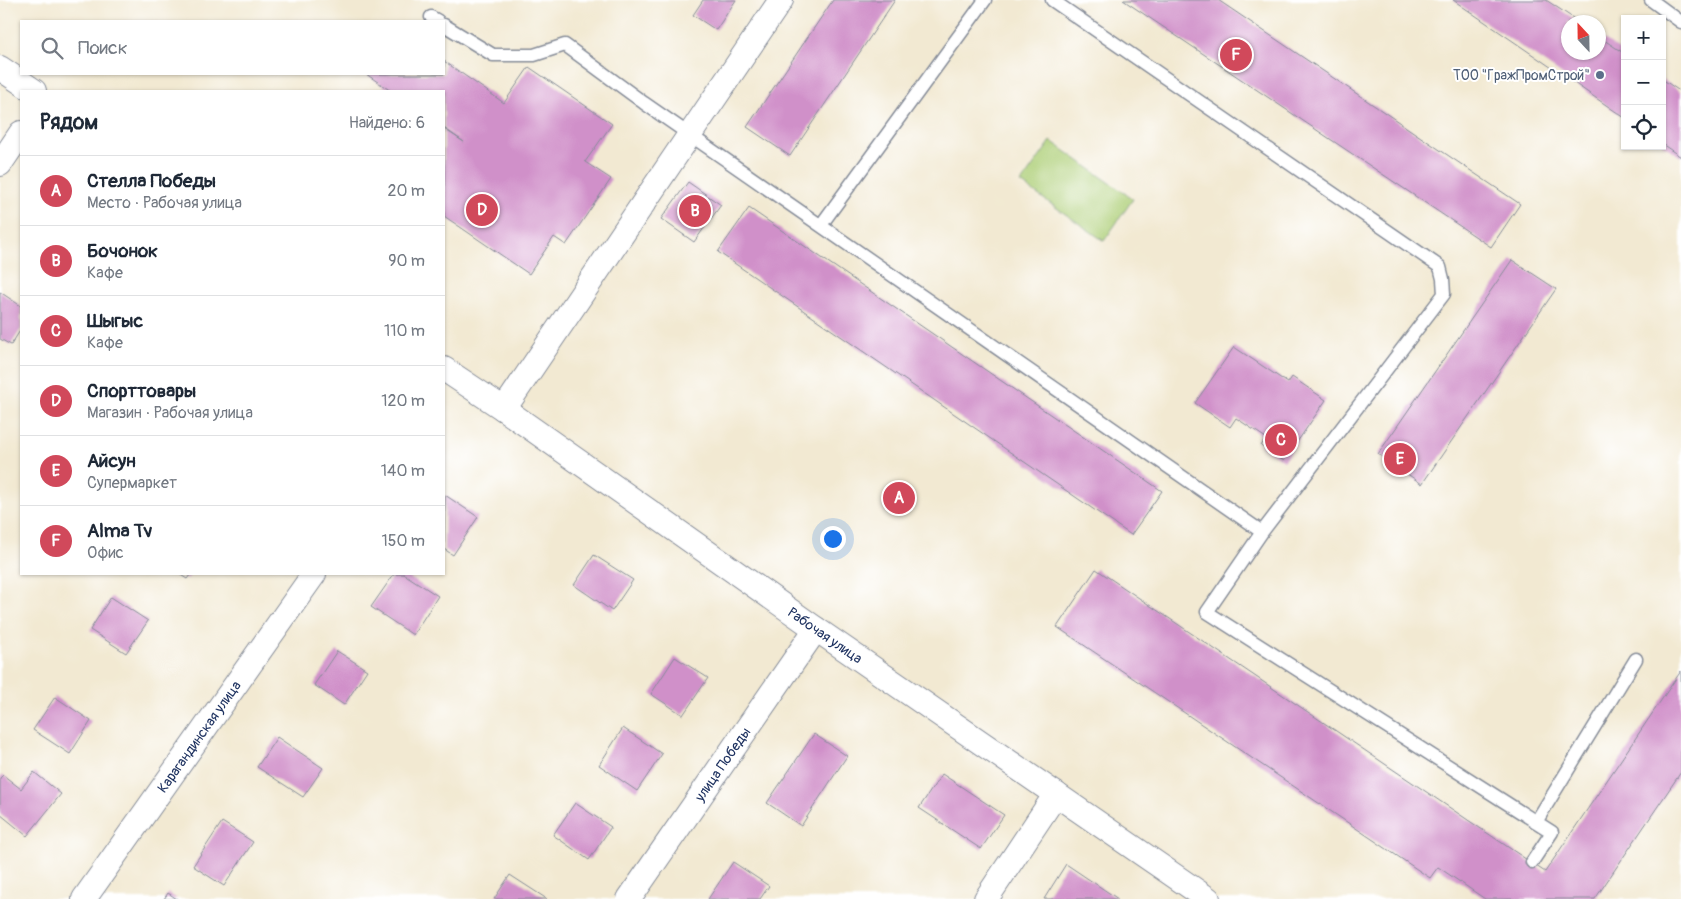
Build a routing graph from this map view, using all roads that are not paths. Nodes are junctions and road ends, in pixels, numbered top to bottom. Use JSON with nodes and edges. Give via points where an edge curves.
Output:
{"nodes":[{"id":1,"x":781,"y":0,"type":"edge"},
{"id":2,"x":985,"y":0,"type":"edge"},
{"id":3,"x":1052,"y":0,"type":"edge"},
{"id":4,"x":1651,"y":0,"type":"edge"},
{"id":5,"x":1681,"y":22,"type":"edge"},
{"id":6,"x":445,"y":25,"type":"edge"},
{"id":7,"x":0,"y":68,"type":"edge"},
{"id":8,"x":33,"y":90,"type":"edge"},
{"id":9,"x":20,"y":134,"type":"edge"},
{"id":10,"x":690,"y":134,"type":"junction"},
{"id":11,"x":0,"y":164,"type":"edge"},
{"id":12,"x":821,"y":225,"type":"junction"},
{"id":13,"x":447,"y":379,"type":"edge"},
{"id":14,"x":504,"y":408,"type":"junction"},
{"id":15,"x":1262,"y":532,"type":"junction"},
{"id":16,"x":313,"y":575,"type":"edge"},
{"id":17,"x":816,"y":629,"type":"junction"},
{"id":18,"x":1636,"y":659,"type":"dead end"},
{"id":19,"x":1056,"y":794,"type":"junction"},
{"id":20,"x":1536,"y":822,"type":"junction"},
{"id":21,"x":1532,"y":862,"type":"dead end"},
{"id":22,"x":84,"y":899,"type":"edge"},
{"id":23,"x":629,"y":899,"type":"edge"},
{"id":24,"x":986,"y":899,"type":"edge"},
{"id":25,"x":1208,"y":899,"type":"edge"}],
"edges":[{"from":1,"to":10,"type":"street"},
{"from":2,"to":12,"type":"lane"},
{"from":3,"to":15,"type":"lane","via":[[1440,267],[1444,294]]},
{"from":4,"to":5,"type":"lane"},
{"from":6,"to":10,"type":"lane","via":[[493,55],[534,55],[565,45]]},
{"from":7,"to":8,"type":"street"},
{"from":9,"to":11,"type":"street"},
{"from":10,"to":12,"type":"lane"},
{"from":10,"to":14,"type":"street"},
{"from":12,"to":15,"type":"lane"},
{"from":13,"to":14,"type":"street","name":"Рабочая улица"},
{"from":14,"to":17,"type":"street","name":"Рабочая улица"},
{"from":15,"to":20,"type":"lane","via":[[1207,612]]},
{"from":16,"to":22,"type":"street","name":"Карагандинская улица"},
{"from":17,"to":19,"type":"street","name":"Рабочая улица"},
{"from":17,"to":23,"type":"street","name":"улица Победы"},
{"from":18,"to":20,"type":"lane"},
{"from":19,"to":24,"type":"street"},
{"from":19,"to":25,"type":"street","name":"Рабочая улица"},
{"from":20,"to":21,"type":"lane","via":[[1552,832]]}]}
